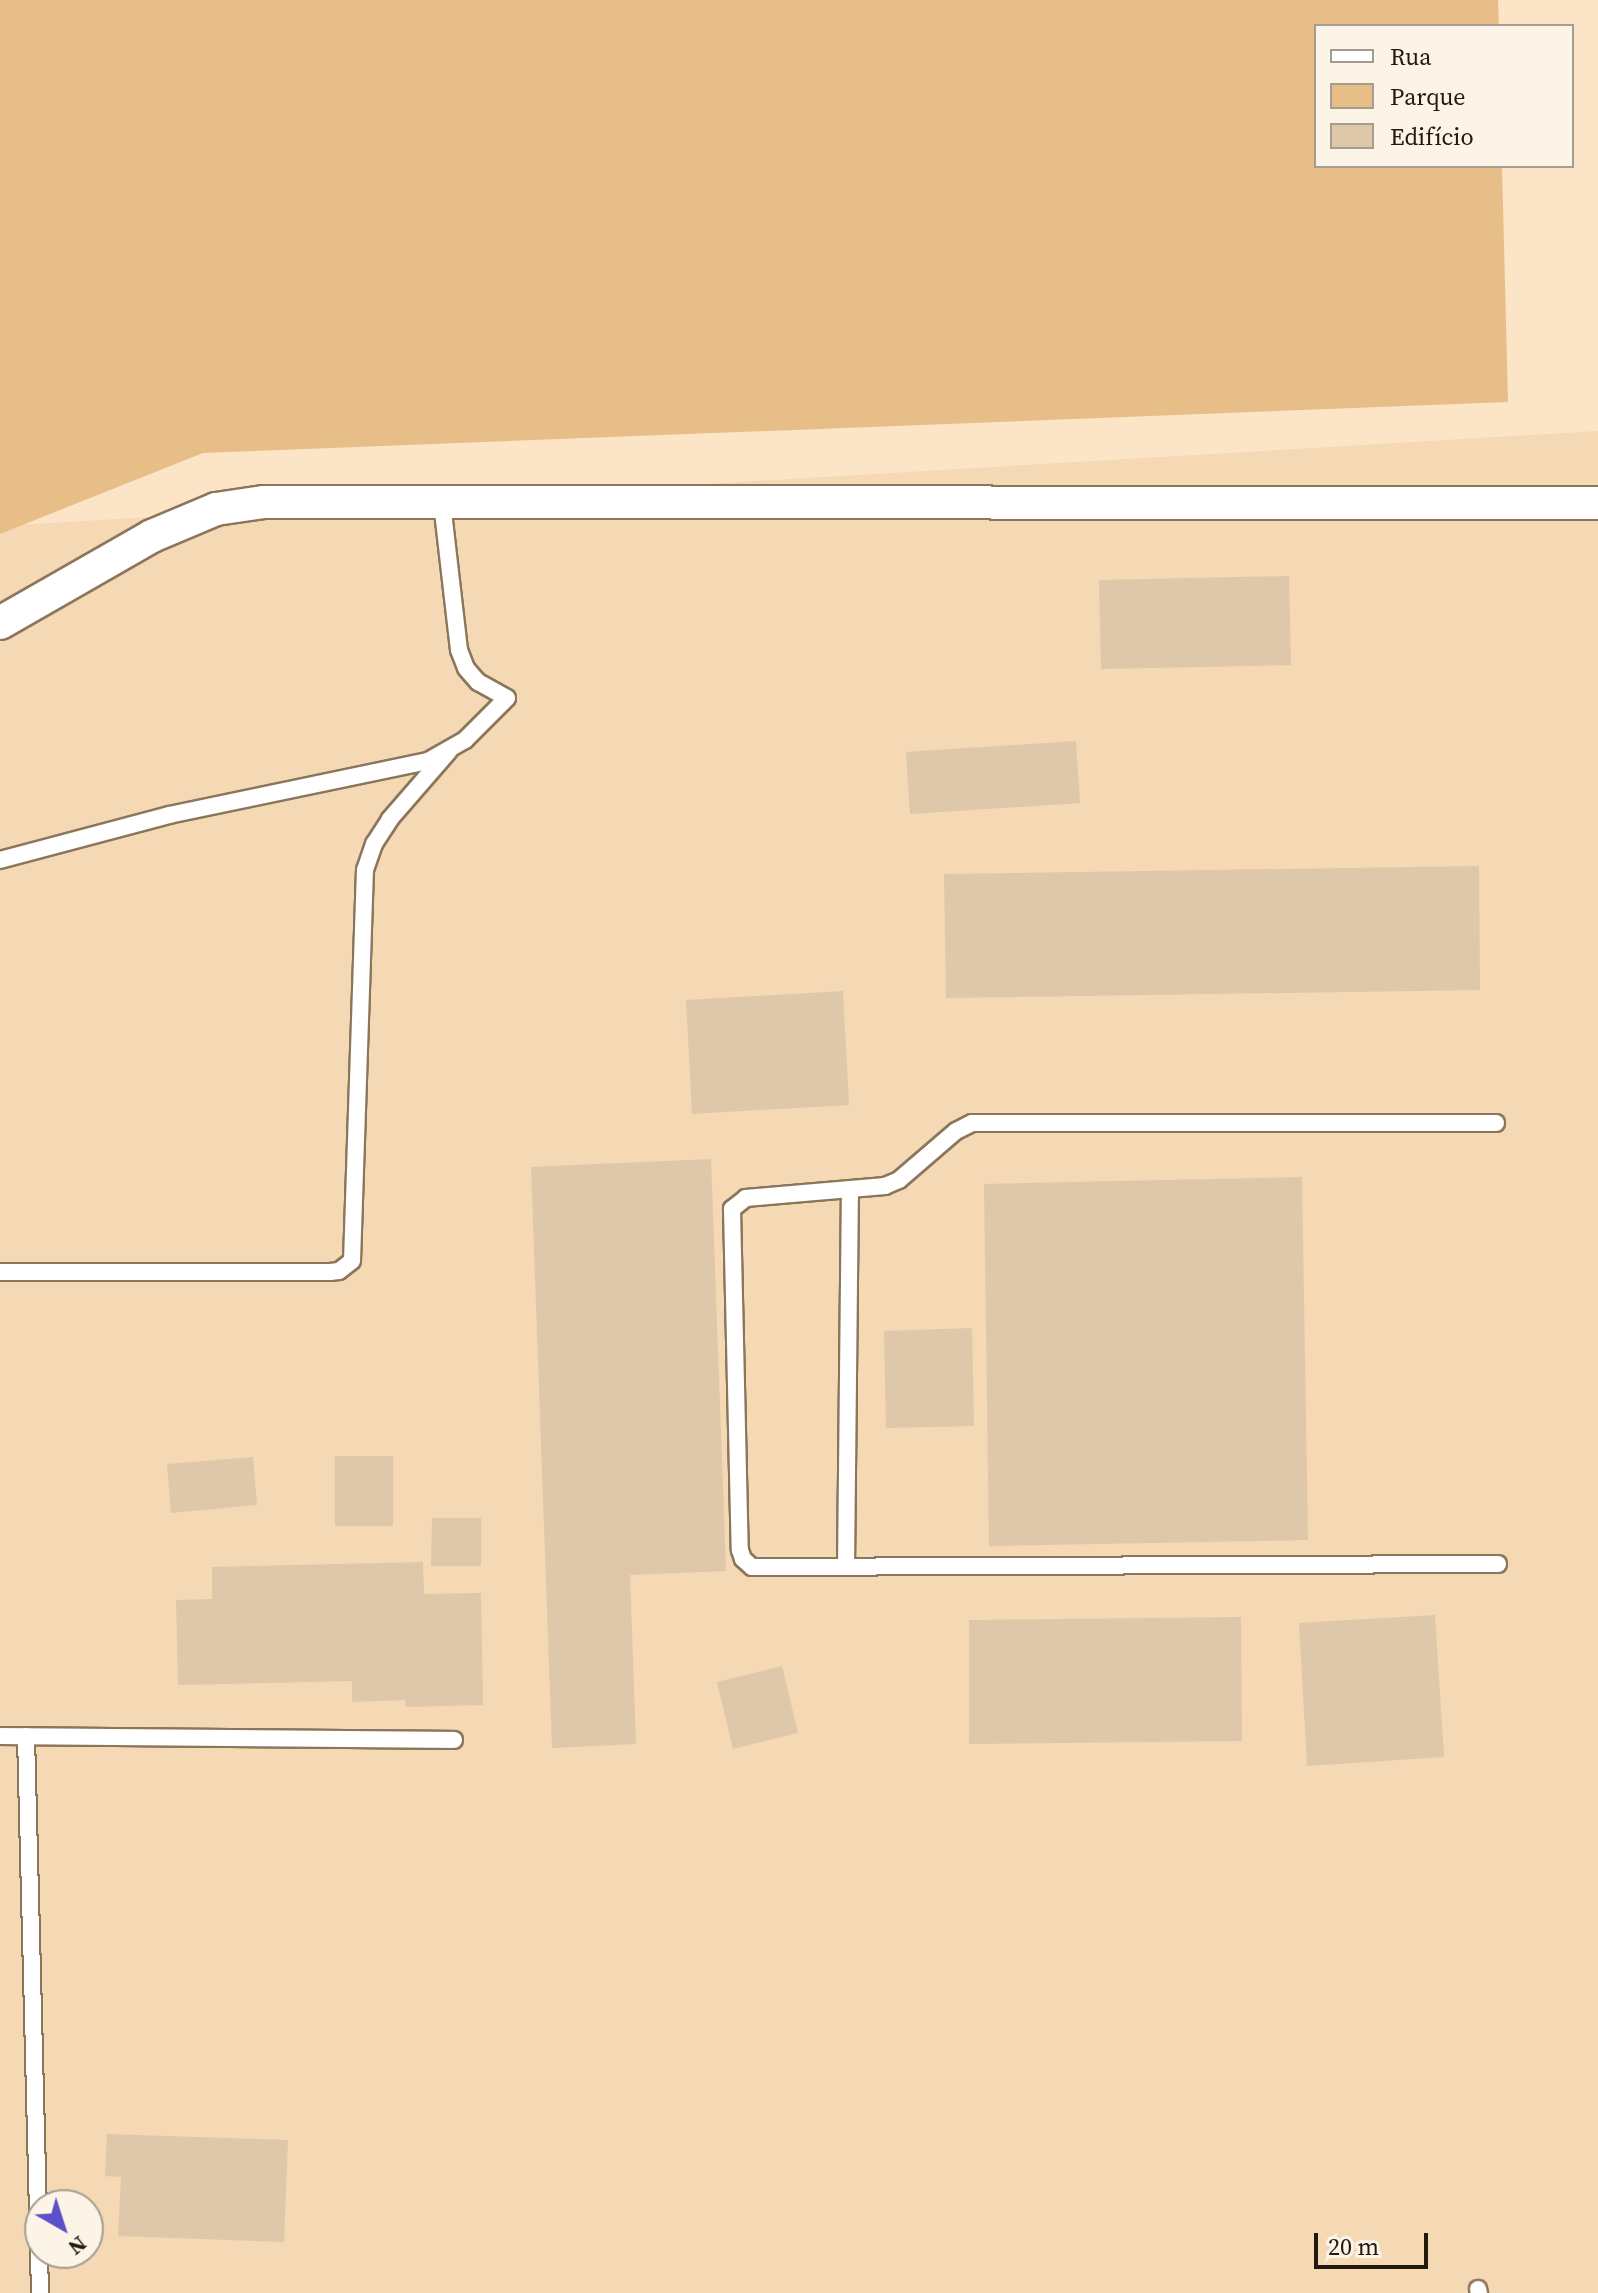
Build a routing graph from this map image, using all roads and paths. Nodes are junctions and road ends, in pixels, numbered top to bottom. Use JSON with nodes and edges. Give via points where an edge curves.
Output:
{"nodes":[{"id":1,"x":442,"y":502,"type":"junction"},
{"id":2,"x":1598,"y":503,"type":"edge"},
{"id":3,"x":0,"y":623,"type":"edge"},
{"id":4,"x":448,"y":752,"type":"junction"},
{"id":5,"x":0,"y":860,"type":"edge"},
{"id":6,"x":1496,"y":1123,"type":"dead end"},
{"id":7,"x":850,"y":1190,"type":"junction"},
{"id":8,"x":0,"y":1272,"type":"edge"},
{"id":9,"x":1498,"y":1564,"type":"dead end"},
{"id":10,"x":846,"y":1567,"type":"junction"},
{"id":11,"x":0,"y":1736,"type":"edge"},
{"id":12,"x":26,"y":1736,"type":"junction"},
{"id":13,"x":454,"y":1740,"type":"dead end"},
{"id":14,"x":40,"y":2293,"type":"edge"}],
"edges":[{"from":1,"to":2,"type":"street"},
{"from":1,"to":3,"type":"street","via":[[264,502],[216,509],[152,536]]},
{"from":1,"to":4,"type":"lane","via":[[459,650],[478,682],[507,698]]},
{"from":4,"to":5,"type":"lane","via":[[428,761],[169,815]]},
{"from":4,"to":8,"type":"lane","via":[[390,819],[365,870],[352,1261],[330,1272]]},
{"from":6,"to":7,"type":"lane","via":[[972,1123],[899,1180]]},
{"from":7,"to":10,"type":"lane"},
{"from":7,"to":10,"type":"lane","via":[[746,1198],[732,1209],[743,1559],[752,1567]]},
{"from":9,"to":10,"type":"lane"},
{"from":11,"to":12,"type":"lane"},
{"from":12,"to":13,"type":"lane"},
{"from":12,"to":14,"type":"lane"}]}
